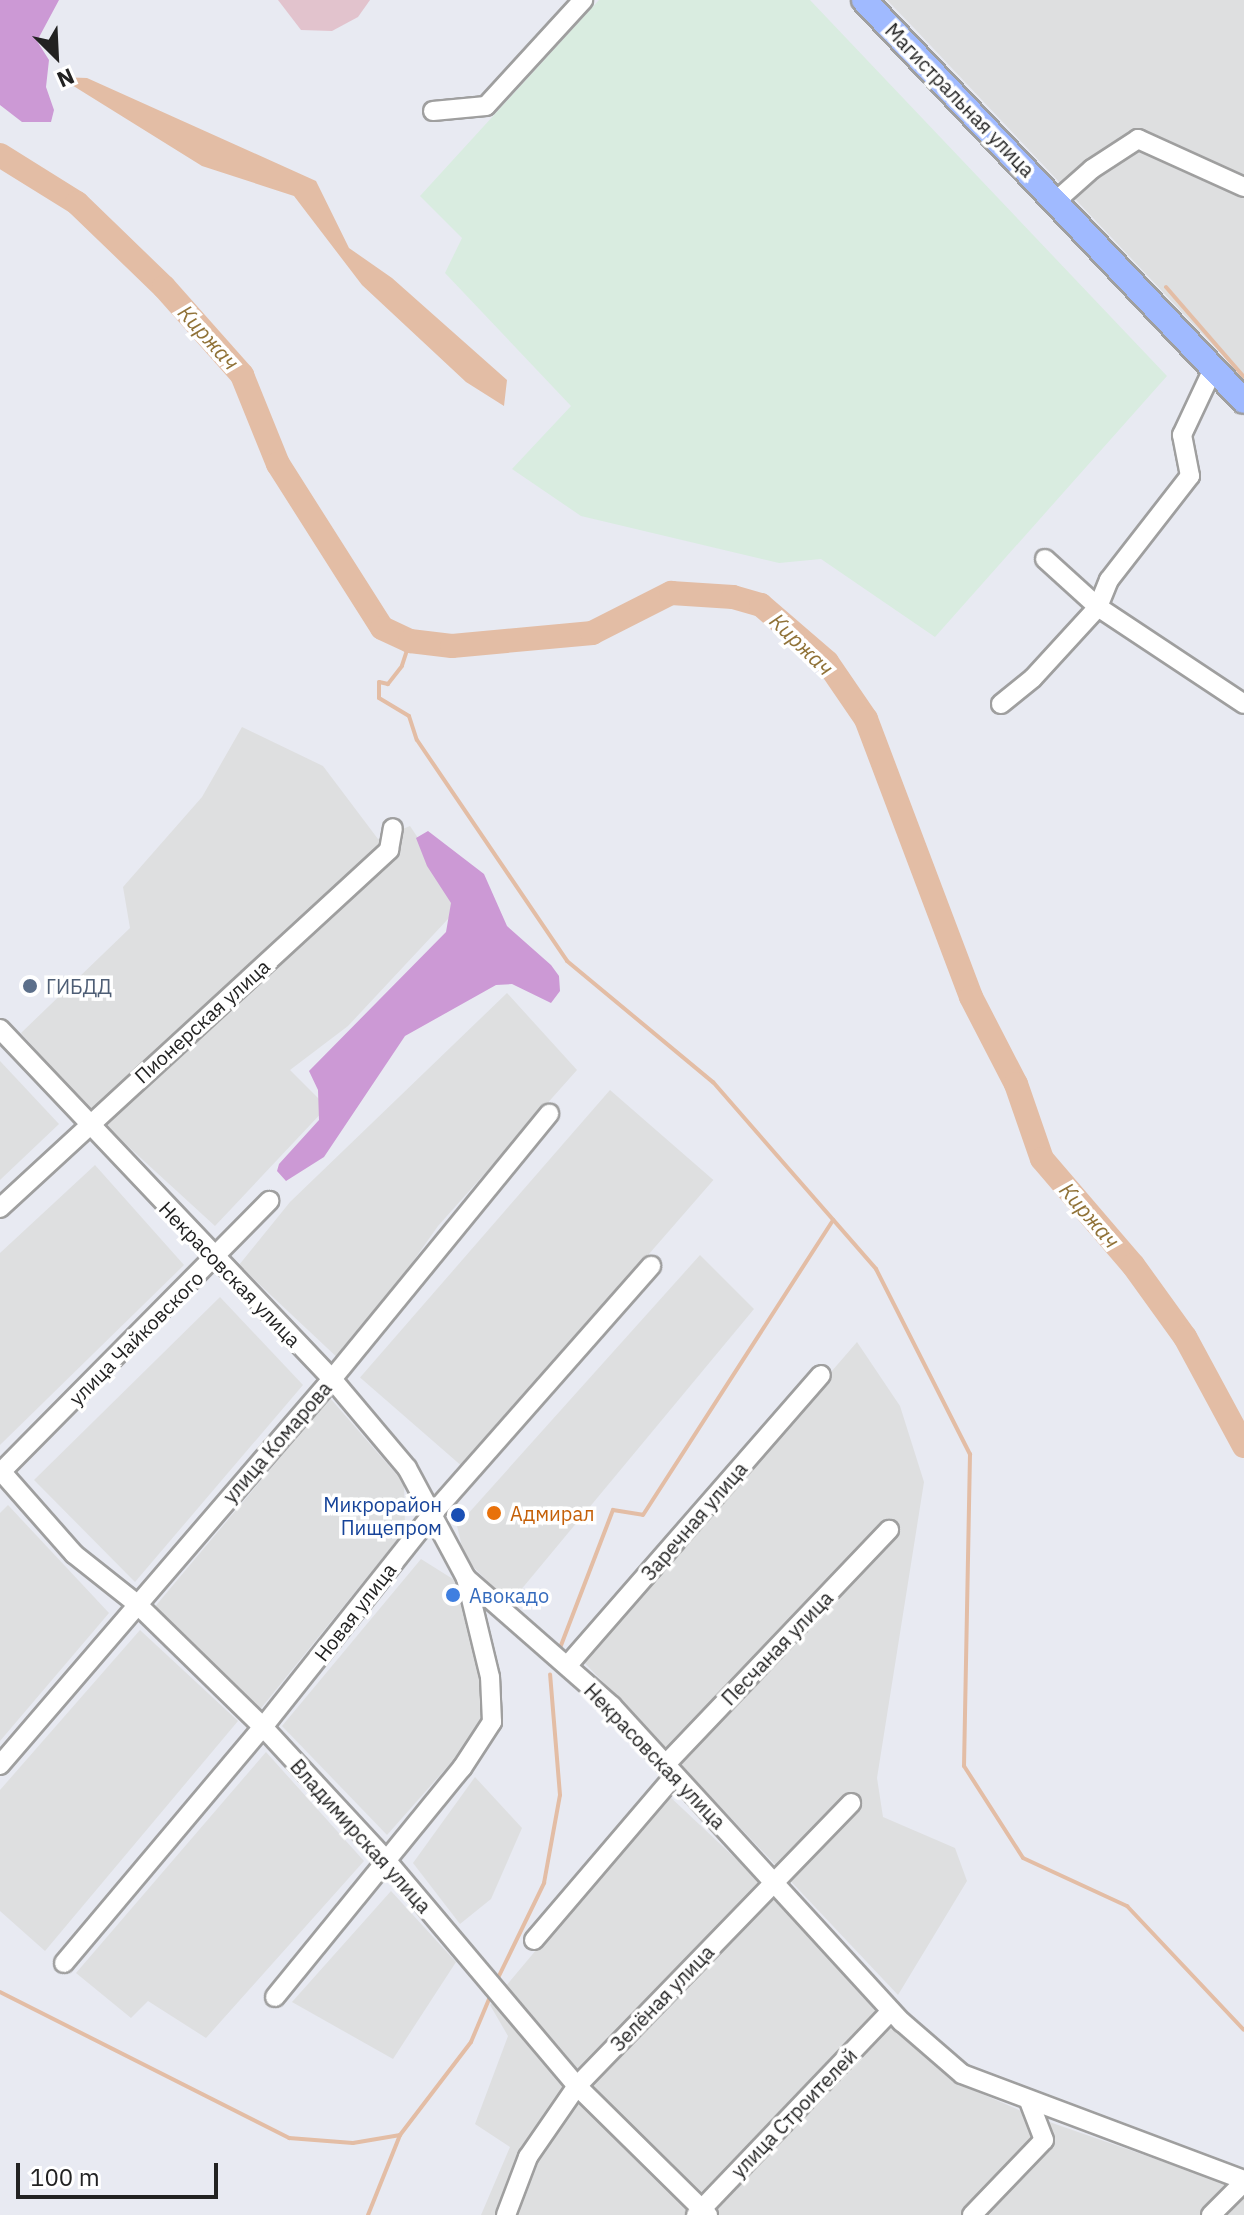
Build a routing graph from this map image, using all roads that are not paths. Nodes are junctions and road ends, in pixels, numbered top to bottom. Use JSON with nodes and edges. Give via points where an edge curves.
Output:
{"nodes":[{"id":1,"x":583,"y":0,"type":"edge"},
{"id":2,"x":864,"y":0,"type":"edge"},
{"id":3,"x":433,"y":111,"type":"dead end"},
{"id":4,"x":1244,"y":187,"type":"edge"},
{"id":5,"x":1056,"y":201,"type":"junction"},
{"id":6,"x":1213,"y":369,"type":"junction"},
{"id":7,"x":1244,"y":401,"type":"edge"},
{"id":8,"x":1045,"y":559,"type":"dead end"},
{"id":9,"x":1098,"y":607,"type":"junction"},
{"id":10,"x":1001,"y":704,"type":"dead end"},
{"id":11,"x":1244,"y":704,"type":"edge"},
{"id":12,"x":393,"y":828,"type":"dead end"},
{"id":13,"x":0,"y":1029,"type":"edge"},
{"id":14,"x":549,"y":1114,"type":"dead end"},
{"id":15,"x":88,"y":1125,"type":"junction"},
{"id":16,"x":269,"y":1201,"type":"dead end"},
{"id":17,"x":0,"y":1208,"type":"edge"},
{"id":18,"x":215,"y":1259,"type":"junction"},
{"id":19,"x":651,"y":1266,"type":"dead end"},
{"id":20,"x":821,"y":1375,"type":"dead end"},
{"id":21,"x":332,"y":1379,"type":"junction"},
{"id":22,"x":0,"y":1472,"type":"edge"},
{"id":23,"x":435,"y":1511,"type":"junction"},
{"id":24,"x":889,"y":1530,"type":"dead end"},
{"id":25,"x":466,"y":1578,"type":"junction"},
{"id":26,"x":137,"y":1604,"type":"junction"},
{"id":27,"x":567,"y":1666,"type":"junction"},
{"id":28,"x":263,"y":1727,"type":"junction"},
{"id":29,"x":0,"y":1765,"type":"edge"},
{"id":30,"x":670,"y":1770,"type":"junction"},
{"id":31,"x":851,"y":1803,"type":"dead end"},
{"id":32,"x":386,"y":1860,"type":"junction"},
{"id":33,"x":776,"y":1882,"type":"junction"},
{"id":34,"x":534,"y":1940,"type":"dead end"},
{"id":35,"x":64,"y":1963,"type":"dead end"},
{"id":36,"x":275,"y":1997,"type":"dead end"},
{"id":37,"x":891,"y":2011,"type":"junction"},
{"id":38,"x":577,"y":2086,"type":"junction"},
{"id":39,"x":1030,"y":2103,"type":"junction"},
{"id":40,"x":1244,"y":2181,"type":"edge"},
{"id":41,"x":702,"y":2213,"type":"edge"},
{"id":42,"x":506,"y":2215,"type":"edge"},
{"id":43,"x":972,"y":2215,"type":"edge"},
{"id":44,"x":1211,"y":2215,"type":"edge"}],
"edges":[{"from":1,"to":3,"type":"street","via":[[486,106]]},
{"from":2,"to":5,"type":"main road","name":"Магистральная улица"},
{"from":4,"to":5,"type":"street","via":[[1138,139]]},
{"from":5,"to":6,"type":"main road","name":"Магистральная улица"},
{"from":6,"to":7,"type":"main road","name":"Магистральная улица"},
{"from":6,"to":9,"type":"street","via":[[1182,435],[1190,476],[1109,580]]},
{"from":8,"to":9,"type":"street"},
{"from":9,"to":10,"type":"street","via":[[1033,678]]},
{"from":9,"to":11,"type":"street"},
{"from":12,"to":15,"type":"street","name":"Пионерская улица","via":[[389,850]]},
{"from":13,"to":15,"type":"street","name":"Некрасовская улица"},
{"from":14,"to":21,"type":"street","name":"улица Комарова"},
{"from":15,"to":17,"type":"street","name":"Пионерская улица"},
{"from":15,"to":18,"type":"street","name":"Некрасовская улица"},
{"from":16,"to":18,"type":"street","name":"улица Чайковского"},
{"from":18,"to":21,"type":"street","name":"Некрасовская улица"},
{"from":18,"to":22,"type":"street","name":"улица Чайковского"},
{"from":19,"to":23,"type":"street","name":"Новая улица"},
{"from":20,"to":27,"type":"street","name":"Заречная улица"},
{"from":21,"to":23,"type":"street","name":"Некрасовская улица","via":[[407,1468]]},
{"from":21,"to":26,"type":"street","name":"улица Комарова"},
{"from":22,"to":26,"type":"street","name":"Владимирская улица","via":[[74,1554]]},
{"from":23,"to":25,"type":"street","name":"Некрасовская улица","via":[[448,1551]]},
{"from":23,"to":28,"type":"street","name":"Новая улица"},
{"from":24,"to":30,"type":"street","name":"Песчаная улица"},
{"from":25,"to":27,"type":"street","name":"Некрасовская улица"},
{"from":25,"to":32,"type":"street","via":[[490,1677],[492,1722],[462,1768]]},
{"from":26,"to":28,"type":"street","name":"Владимирская улица"},
{"from":26,"to":29,"type":"street","name":"улица Комарова"},
{"from":27,"to":30,"type":"street","name":"Некрасовская улица"},
{"from":28,"to":32,"type":"street","name":"Владимирская улица"},
{"from":28,"to":35,"type":"street","name":"Новая улица"},
{"from":30,"to":33,"type":"street","name":"Некрасовская улица"},
{"from":30,"to":34,"type":"street","name":"Песчаная улица"},
{"from":31,"to":33,"type":"street","name":"Зелёная улица"},
{"from":32,"to":36,"type":"street"},
{"from":32,"to":38,"type":"street","name":"Владимирская улица"},
{"from":33,"to":37,"type":"street","name":"Некрасовская улица"},
{"from":33,"to":38,"type":"street","name":"Зелёная улица"},
{"from":37,"to":39,"type":"street","name":"Некрасовская улица","via":[[962,2074]]},
{"from":37,"to":41,"type":"street","name":"улица Строителей"},
{"from":38,"to":41,"type":"street","name":"Владимирская улица"},
{"from":38,"to":42,"type":"street","name":"Зелёная улица","via":[[528,2157]]},
{"from":39,"to":40,"type":"street","name":"Некрасовская улица"},
{"from":39,"to":43,"type":"street","via":[[1044,2140]]},
{"from":40,"to":44,"type":"street"}]}
